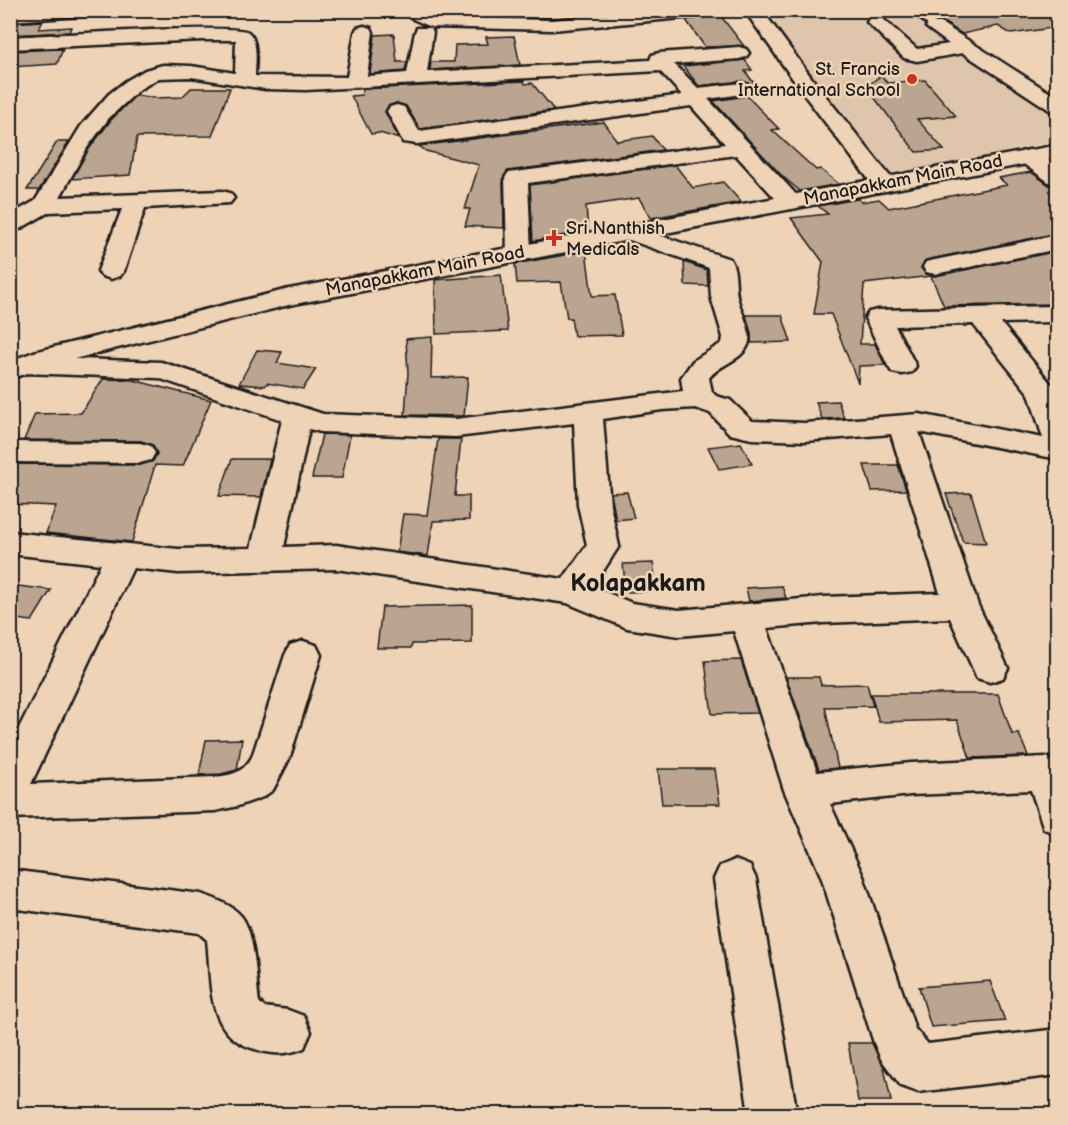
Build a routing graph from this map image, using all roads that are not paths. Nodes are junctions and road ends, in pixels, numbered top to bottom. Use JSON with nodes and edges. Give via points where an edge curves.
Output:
{"nodes":[{"id":1,"x":96,"y":10,"type":"edge"},
{"id":2,"x":110,"y":10,"type":"edge"},
{"id":3,"x":419,"y":10,"type":"edge"},
{"id":4,"x":715,"y":10,"type":"edge"},
{"id":5,"x":915,"y":10,"type":"edge"},
{"id":6,"x":657,"y":13,"type":"edge"},
{"id":7,"x":603,"y":15,"type":"edge"},
{"id":8,"x":10,"y":16,"type":"edge"},
{"id":9,"x":759,"y":18,"type":"dead end"},
{"id":10,"x":876,"y":22,"type":"dead end"},
{"id":11,"x":935,"y":27,"type":"joint"},
{"id":12,"x":364,"y":32,"type":"dead end"},
{"id":13,"x":423,"y":32,"type":"dead end"},
{"id":14,"x":483,"y":32,"type":"edge"},
{"id":15,"x":637,"y":36,"type":"dead end"},
{"id":16,"x":105,"y":38,"type":"junction"},
{"id":17,"x":545,"y":40,"type":"edge"},
{"id":18,"x":10,"y":43,"type":"edge"},
{"id":19,"x":968,"y":47,"type":"junction"},
{"id":20,"x":739,"y":53,"type":"dead end"},
{"id":21,"x":662,"y":62,"type":"junction"},
{"id":22,"x":481,"y":76,"type":"junction"},
{"id":23,"x":416,"y":79,"type":"junction"},
{"id":24,"x":245,"y":80,"type":"junction"},
{"id":25,"x":1046,"y":81,"type":"dead end"},
{"id":26,"x":356,"y":82,"type":"junction"},
{"id":27,"x":1023,"y":84,"type":"junction"},
{"id":28,"x":742,"y":89,"type":"dead end"},
{"id":29,"x":695,"y":97,"type":"junction"},
{"id":30,"x":497,"y":104,"type":"dead end"},
{"id":31,"x":1058,"y":107,"type":"edge"},
{"id":32,"x":397,"y":111,"type":"dead end"},
{"id":33,"x":508,"y":125,"type":"junction"},
{"id":34,"x":741,"y":148,"type":"junction"},
{"id":35,"x":1058,"y":151,"type":"edge"},
{"id":36,"x":1029,"y":157,"type":"junction"},
{"id":37,"x":1058,"y":178,"type":"edge"},
{"id":38,"x":884,"y":184,"type":"junction"},
{"id":39,"x":222,"y":198,"type":"dead end"},
{"id":40,"x":136,"y":201,"type":"junction"},
{"id":41,"x":790,"y":202,"type":"junction"},
{"id":42,"x":44,"y":205,"type":"junction"},
{"id":43,"x":10,"y":225,"type":"edge"},
{"id":44,"x":629,"y":232,"type":"junction"},
{"id":45,"x":1058,"y":242,"type":"edge"},
{"id":46,"x":519,"y":254,"type":"junction"},
{"id":47,"x":935,"y":267,"type":"dead end"},
{"id":48,"x":111,"y":271,"type":"dead end"},
{"id":49,"x":1058,"y":314,"type":"edge"},
{"id":50,"x":981,"y":316,"type":"junction"},
{"id":51,"x":902,"y":366,"type":"dead end"},
{"id":52,"x":16,"y":367,"type":"edge"},
{"id":53,"x":1050,"y":392,"type":"edge"},
{"id":54,"x":702,"y":399,"type":"junction"},
{"id":55,"x":588,"y":412,"type":"junction"},
{"id":56,"x":298,"y":415,"type":"junction"},
{"id":57,"x":902,"y":424,"type":"junction"},
{"id":58,"x":1058,"y":438,"type":"edge"},
{"id":59,"x":1058,"y":450,"type":"edge"},
{"id":60,"x":10,"y":452,"type":"edge"},
{"id":61,"x":140,"y":453,"type":"dead end"},
{"id":62,"x":10,"y":543,"type":"edge"},
{"id":63,"x":122,"y":556,"type":"junction"},
{"id":64,"x":265,"y":559,"type":"junction"},
{"id":65,"x":572,"y":592,"type":"junction"},
{"id":66,"x":962,"y":605,"type":"junction"},
{"id":67,"x":747,"y":619,"type":"junction"},
{"id":68,"x":303,"y":655,"type":"dead end"},
{"id":69,"x":990,"y":668,"type":"dead end"},
{"id":70,"x":1052,"y":774,"type":"edge"},
{"id":71,"x":10,"y":786,"type":"edge"},
{"id":72,"x":804,"y":790,"type":"junction"},
{"id":73,"x":10,"y":801,"type":"edge"},
{"id":74,"x":1058,"y":817,"type":"edge"},
{"id":75,"x":735,"y":879,"type":"dead end"},
{"id":76,"x":10,"y":889,"type":"edge"},
{"id":77,"x":288,"y":1032,"type":"dead end"},
{"id":78,"x":1058,"y":1052,"type":"edge"},
{"id":79,"x":773,"y":1114,"type":"edge"}],
"edges":[{"from":1,"to":8,"type":"street"},
{"from":2,"to":16,"type":"street"},
{"from":3,"to":14,"type":"street","via":[[419,15],[431,22]]},
{"from":4,"to":6,"type":"street"},
{"from":5,"to":11,"type":"lane"},
{"from":6,"to":7,"type":"street"},
{"from":7,"to":17,"type":"street"},
{"from":9,"to":38,"type":"street"},
{"from":10,"to":19,"type":"street","via":[[911,54]]},
{"from":11,"to":19,"type":"street"},
{"from":12,"to":26,"type":"street"},
{"from":13,"to":23,"type":"street"},
{"from":14,"to":17,"type":"street"},
{"from":14,"to":22,"type":"street"},
{"from":15,"to":21,"type":"street"},
{"from":16,"to":18,"type":"street"},
{"from":16,"to":24,"type":"street","via":[[241,35],[245,40]]},
{"from":17,"to":21,"type":"street"},
{"from":17,"to":22,"type":"street"},
{"from":19,"to":27,"type":"street"},
{"from":20,"to":21,"type":"street"},
{"from":21,"to":29,"type":"street"},
{"from":22,"to":23,"type":"street"},
{"from":23,"to":26,"type":"street"},
{"from":24,"to":26,"type":"street"},
{"from":24,"to":42,"type":"street","via":[[192,72],[152,74],[103,110],[86,131]]},
{"from":25,"to":27,"type":"street"},
{"from":27,"to":31,"type":"street"},
{"from":28,"to":29,"type":"street"},
{"from":29,"to":33,"type":"street"},
{"from":29,"to":34,"type":"street"},
{"from":30,"to":33,"type":"street"},
{"from":32,"to":33,"type":"street","via":[[414,138]]},
{"from":34,"to":41,"type":"street"},
{"from":34,"to":46,"type":"street","via":[[516,178]]},
{"from":35,"to":36,"type":"street","name":"Manapakkam Main Road"},
{"from":36,"to":37,"type":"street"},
{"from":36,"to":38,"type":"street","name":"Manapakkam Main Road"},
{"from":38,"to":41,"type":"street","name":"Manapakkam Main Road"},
{"from":39,"to":40,"type":"street"},
{"from":40,"to":42,"type":"street"},
{"from":40,"to":48,"type":"street"},
{"from":41,"to":44,"type":"street","name":"Manapakkam Main Road"},
{"from":42,"to":43,"type":"street"},
{"from":44,"to":46,"type":"street","name":"Manapakkam Main Road"},
{"from":44,"to":54,"type":"street","via":[[721,264],[724,297],[736,337],[731,349],[703,367],[695,378]]},
{"from":45,"to":47,"type":"street"},
{"from":46,"to":52,"type":"street","name":"Manapakkam Main Road","via":[[289,297]]},
{"from":49,"to":50,"type":"street"},
{"from":50,"to":51,"type":"street","via":[[878,318]]},
{"from":50,"to":53,"type":"street"},
{"from":52,"to":56,"type":"street","via":[[161,370]]},
{"from":53,"to":58,"type":"street"},
{"from":54,"to":55,"type":"street"},
{"from":54,"to":57,"type":"street","via":[[720,406],[740,427],[752,430],[805,432]]},
{"from":55,"to":56,"type":"street","via":[[456,428],[321,423]]},
{"from":55,"to":65,"type":"street","via":[[594,505],[603,546]]},
{"from":56,"to":64,"type":"street"},
{"from":57,"to":59,"type":"street","via":[[936,426]]},
{"from":57,"to":66,"type":"street"},
{"from":60,"to":61,"type":"street"},
{"from":62,"to":63,"type":"street"},
{"from":63,"to":64,"type":"street","via":[[178,561]]},
{"from":63,"to":71,"type":"street"},
{"from":64,"to":65,"type":"street","via":[[336,557]]},
{"from":65,"to":67,"type":"street","via":[[627,615],[679,623]]},
{"from":66,"to":67,"type":"street","via":[[823,610]]},
{"from":66,"to":69,"type":"street"},
{"from":67,"to":72,"type":"street"},
{"from":68,"to":73,"type":"street","via":[[269,761],[259,780],[215,794]]},
{"from":70,"to":72,"type":"street","via":[[911,779]]},
{"from":70,"to":74,"type":"street"},
{"from":72,"to":78,"type":"street","via":[[842,876],[897,1043],[918,1069]]},
{"from":75,"to":79,"type":"street"},
{"from":76,"to":77,"type":"street","via":[[201,913],[214,919],[227,931],[238,1013],[251,1026]]}]}
